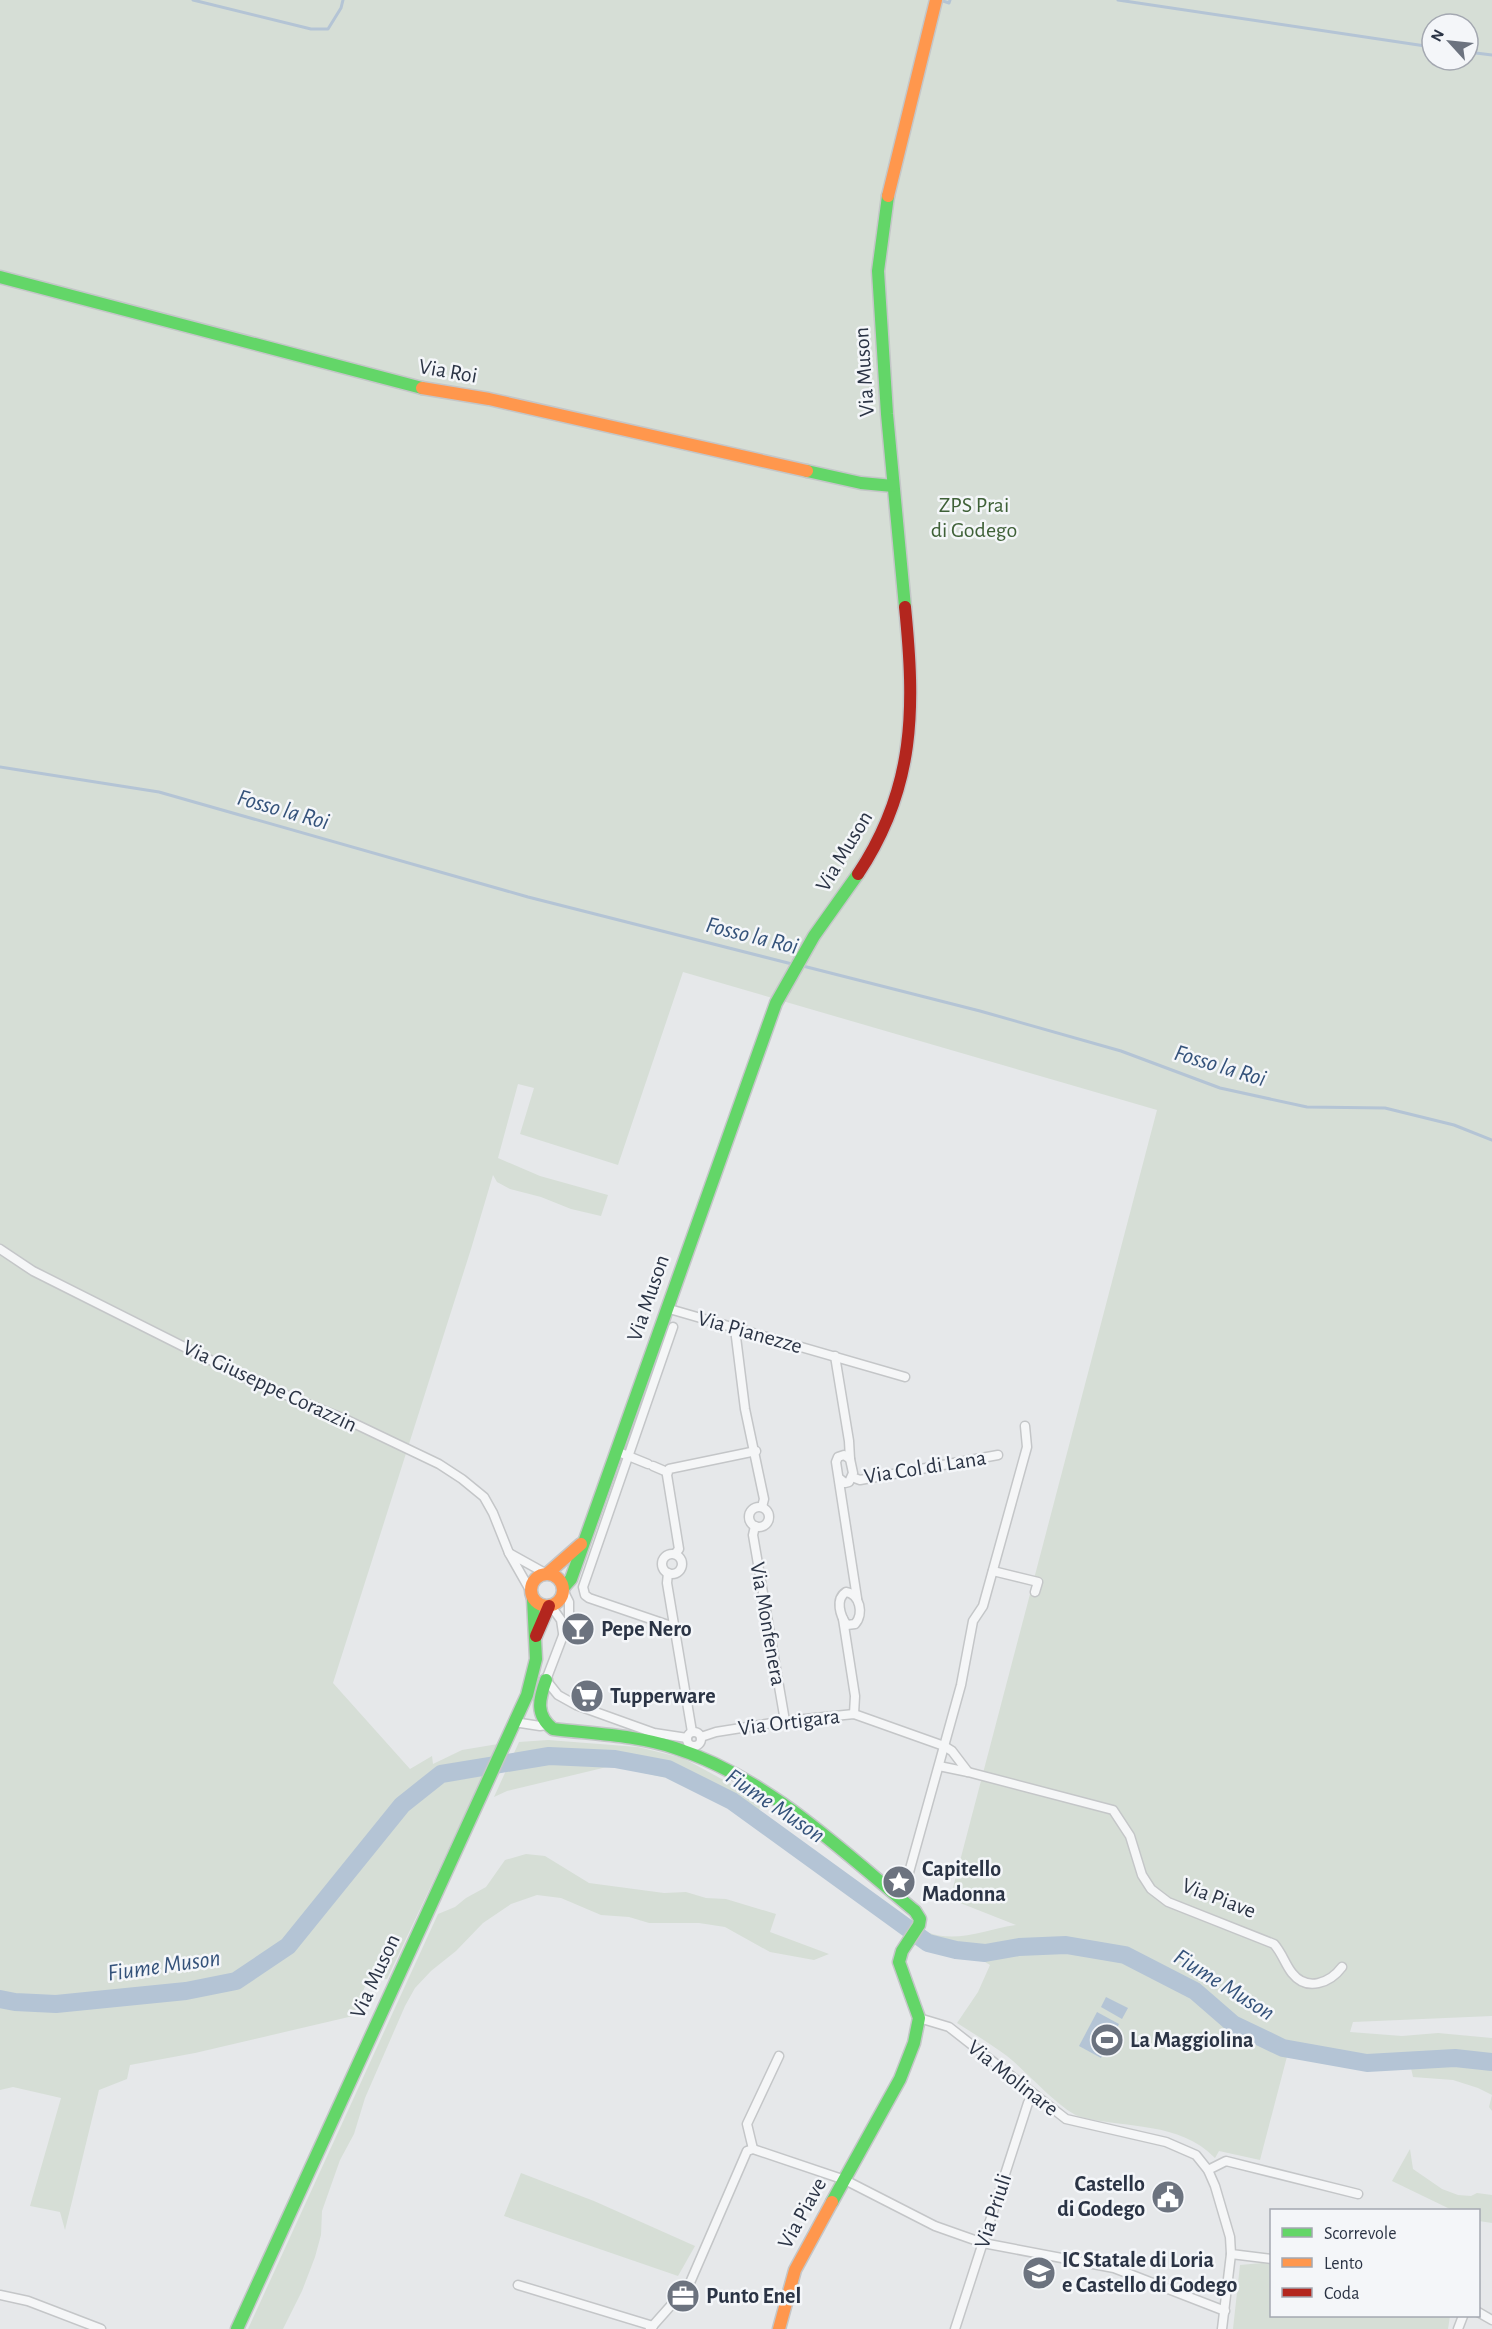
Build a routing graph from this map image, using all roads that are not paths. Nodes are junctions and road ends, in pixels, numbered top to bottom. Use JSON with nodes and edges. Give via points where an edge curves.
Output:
{"nodes":[{"id":1,"x":935,"y":4,"type":"edge"},
{"id":2,"x":0,"y":277,"type":"edge"},
{"id":3,"x":893,"y":486,"type":"junction"},
{"id":4,"x":0,"y":1249,"type":"edge"},
{"id":5,"x":666,"y":1308,"type":"junction"},
{"id":6,"x":673,"y":1327,"type":"dead end"},
{"id":7,"x":735,"y":1329,"type":"junction"},
{"id":8,"x":835,"y":1356,"type":"junction"},
{"id":9,"x":656,"y":1357,"type":"junction"},
{"id":10,"x":905,"y":1377,"type":"dead end"},
{"id":11,"x":1026,"y":1426,"type":"dead end"},
{"id":12,"x":616,"y":1451,"type":"junction"},
{"id":13,"x":756,"y":1451,"type":"junction"},
{"id":14,"x":998,"y":1455,"type":"dead end"},
{"id":15,"x":628,"y":1456,"type":"junction"},
{"id":16,"x":847,"y":1457,"type":"junction"},
{"id":17,"x":667,"y":1472,"type":"junction"},
{"id":18,"x":845,"y":1480,"type":"junction"},
{"id":19,"x":762,"y":1507,"type":"junction"},
{"id":20,"x":755,"y":1526,"type":"junction"},
{"id":21,"x":584,"y":1541,"type":"junction"},
{"id":22,"x":509,"y":1553,"type":"junction"},
{"id":23,"x":675,"y":1554,"type":"junction"},
{"id":24,"x":993,"y":1571,"type":"junction"},
{"id":25,"x":546,"y":1573,"type":"junction"},
{"id":26,"x":668,"y":1573,"type":"junction"},
{"id":27,"x":854,"y":1581,"type":"junction"},
{"id":28,"x":563,"y":1589,"type":"junction"},
{"id":29,"x":846,"y":1592,"type":"junction"},
{"id":30,"x":1035,"y":1592,"type":"dead end"},
{"id":31,"x":531,"y":1594,"type":"junction"},
{"id":32,"x":857,"y":1598,"type":"junction"},
{"id":33,"x":550,"y":1606,"type":"junction"},
{"id":34,"x":843,"y":1619,"type":"junction"},
{"id":35,"x":852,"y":1625,"type":"junction"},
{"id":36,"x":674,"y":1627,"type":"junction"},
{"id":37,"x":562,"y":1633,"type":"junction"},
{"id":38,"x":845,"y":1635,"type":"junction"},
{"id":39,"x":537,"y":1636,"type":"junction"},
{"id":40,"x":546,"y":1680,"type":"junction"},
{"id":41,"x":854,"y":1714,"type":"junction"},
{"id":42,"x":785,"y":1721,"type":"junction"},
{"id":43,"x":514,"y":1722,"type":"junction"},
{"id":44,"x":547,"y":1725,"type":"junction"},
{"id":45,"x":690,"y":1735,"type":"junction"},
{"id":46,"x":944,"y":1746,"type":"junction"},
{"id":47,"x":939,"y":1766,"type":"junction"},
{"id":48,"x":969,"y":1772,"type":"junction"},
{"id":49,"x":897,"y":1898,"type":"junction"},
{"id":50,"x":1342,"y":1967,"type":"dead end"},
{"id":51,"x":919,"y":2018,"type":"junction"},
{"id":52,"x":779,"y":2056,"type":"dead end"},
{"id":53,"x":1034,"y":2095,"type":"junction"},
{"id":54,"x":753,"y":2149,"type":"junction"},
{"id":55,"x":1208,"y":2170,"type":"junction"},
{"id":56,"x":845,"y":2180,"type":"junction"},
{"id":57,"x":1358,"y":2194,"type":"dead end"},
{"id":58,"x":983,"y":2243,"type":"junction"},
{"id":59,"x":1231,"y":2254,"type":"junction"},
{"id":60,"x":1270,"y":2259,"type":"edge"},
{"id":61,"x":518,"y":2284,"type":"dead end"},
{"id":62,"x":0,"y":2295,"type":"edge"},
{"id":63,"x":1225,"y":2311,"type":"junction"},
{"id":64,"x":652,"y":2328,"type":"edge"},
{"id":65,"x":101,"y":2329,"type":"edge"},
{"id":66,"x":237,"y":2329,"type":"edge"},
{"id":67,"x":779,"y":2329,"type":"edge"},
{"id":68,"x":955,"y":2329,"type":"edge"},
{"id":69,"x":1222,"y":2329,"type":"edge"}],
"edges":[{"from":1,"to":3,"type":"main road","name":"Via Muson","via":[[890,186],[880,245],[879,297]]},
{"from":2,"to":3,"type":"main road","name":"Via Roi","via":[[424,389],[489,399],[861,483]]},
{"from":3,"to":5,"type":"main road","name":"Via Muson","via":[[911,679],[908,752],[895,802],[876,845],[801,956],[776,1003]]},
{"from":4,"to":22,"type":"street","name":"Via Giuseppe Corazzin","via":[[33,1271],[252,1381],[439,1464],[484,1497]]},
{"from":5,"to":7,"type":"street","name":"Via Pianezze"},
{"from":5,"to":9,"type":"main road","name":"Via Muson"},
{"from":6,"to":9,"type":"street"},
{"from":7,"to":8,"type":"street","name":"Via Pianezze"},
{"from":7,"to":13,"type":"street","name":"Via Monfenera","via":[[745,1409]]},
{"from":8,"to":10,"type":"street","name":"Via Pianezze"},
{"from":8,"to":16,"type":"street","via":[[849,1441]]},
{"from":9,"to":12,"type":"main road","name":"Via Muson"},
{"from":9,"to":15,"type":"street"},
{"from":11,"to":24,"type":"street","via":[[1028,1447]]},
{"from":12,"to":15,"type":"street"},
{"from":12,"to":21,"type":"main road","name":"Via Muson"},
{"from":13,"to":17,"type":"street"},
{"from":13,"to":19,"type":"street","name":"Via Monfenera"},
{"from":14,"to":18,"type":"street","name":"Via Col di Lana"},
{"from":15,"to":17,"type":"street"},
{"from":15,"to":36,"type":"street","via":[[583,1587],[585,1595]]},
{"from":16,"to":18,"type":"street","name":"Via Col di Lana"},
{"from":16,"to":18,"type":"street","name":"Via Col di Lana","via":[[838,1457],[836,1462]]},
{"from":17,"to":23,"type":"street","via":[[679,1549]]},
{"from":18,"to":27,"type":"street","name":"Via Col di Lana","via":[[840,1492]]},
{"from":19,"to":20,"type":"street","name":"Via Monfenera","via":[[755,1507],[749,1515]]},
{"from":19,"to":20,"type":"street","name":"Via Monfenera","via":[[768,1512],[767,1523]]},
{"from":20,"to":42,"type":"street","name":"Via Monfenera","via":[[753,1535]]},
{"from":21,"to":25,"type":"main road","name":"Via Muson"},
{"from":21,"to":28,"type":"main road","name":"Via Muson","via":[[571,1579]]},
{"from":22,"to":25,"type":"street"},
{"from":22,"to":31,"type":"street","name":"Via Giuseppe Corazzin"},
{"from":23,"to":26,"type":"street","via":[[663,1558],[662,1565]]},
{"from":23,"to":26,"type":"street","via":[[682,1561],[681,1567],[674,1574]]},
{"from":24,"to":30,"type":"street","via":[[1038,1582]]},
{"from":24,"to":46,"type":"street","via":[[973,1621]]},
{"from":25,"to":28,"type":"main road","via":[[558,1578]]},
{"from":25,"to":31,"type":"main road","name":"Via Muson","via":[[534,1579]]},
{"from":26,"to":36,"type":"street"},
{"from":27,"to":29,"type":"street"},
{"from":27,"to":32,"type":"street","name":"Via Col di Lana"},
{"from":28,"to":33,"type":"main road","name":"Via Muson","via":[[558,1602]]},
{"from":28,"to":37,"type":"street","via":[[569,1611]]},
{"from":29,"to":32,"type":"street"},
{"from":29,"to":34,"type":"street","via":[[839,1600]]},
{"from":31,"to":33,"type":"main road","via":[[540,1605]]},
{"from":31,"to":39,"type":"main road","name":"Via Muson"},
{"from":32,"to":35,"type":"street","via":[[860,1616]]},
{"from":33,"to":37,"type":"street","via":[[561,1620]]},
{"from":33,"to":39,"type":"main road","name":"Via Muson"},
{"from":34,"to":35,"type":"street"},
{"from":34,"to":38,"type":"street"},
{"from":35,"to":38,"type":"street"},
{"from":36,"to":45,"type":"street"},
{"from":37,"to":40,"type":"street"},
{"from":38,"to":41,"type":"street","via":[[855,1696]]},
{"from":39,"to":43,"type":"main road","name":"Via Muson","via":[[533,1674]]},
{"from":40,"to":44,"type":"main road","via":[[538,1707]]},
{"from":40,"to":45,"type":"street","via":[[558,1695],[576,1705],[654,1733]]},
{"from":41,"to":42,"type":"street","name":"Via Ortigara"},
{"from":41,"to":46,"type":"street","name":"Via Ortigara"},
{"from":42,"to":45,"type":"street","name":"Via Ortigara","via":[[716,1732],[701,1737],[693,1746]]},
{"from":43,"to":44,"type":"street"},
{"from":43,"to":66,"type":"main road","name":"Via Muson"},
{"from":44,"to":49,"type":"main road","via":[[553,1729],[648,1741],[723,1767],[776,1800]]},
{"from":46,"to":47,"type":"street"},
{"from":46,"to":48,"type":"street"},
{"from":47,"to":48,"type":"street","name":"Via Piave"},
{"from":47,"to":49,"type":"street","via":[[908,1876]]},
{"from":48,"to":50,"type":"street","name":"Via Piave","via":[[1113,1810],[1130,1836],[1142,1875],[1168,1902],[1274,1944],[1294,1976],[1304,1982],[1326,1982]]},
{"from":49,"to":51,"type":"main road","via":[[920,1919],[899,1962]]},
{"from":51,"to":53,"type":"street","name":"Via Molinare","via":[[949,2027]]},
{"from":51,"to":56,"type":"main road","name":"Via Piave","via":[[900,2079]]},
{"from":52,"to":54,"type":"street","via":[[747,2124]]},
{"from":53,"to":55,"type":"street","name":"Via Molinare","via":[[1075,2123],[1183,2147]]},
{"from":53,"to":58,"type":"street","name":"Via Priuli","via":[[1028,2103]]},
{"from":54,"to":56,"type":"street"},
{"from":54,"to":64,"type":"street","via":[[747,2151],[689,2285]]},
{"from":55,"to":57,"type":"street","via":[[1226,2161]]},
{"from":55,"to":59,"type":"street","name":"Via Molinare","via":[[1230,2237]]},
{"from":56,"to":58,"type":"street","via":[[935,2226]]},
{"from":56,"to":67,"type":"main road","name":"Via Piave","via":[[795,2270]]},
{"from":58,"to":63,"type":"street","via":[[1114,2268]]},
{"from":58,"to":68,"type":"street","name":"Via Priuli"},
{"from":59,"to":60,"type":"street"},
{"from":59,"to":63,"type":"street","name":"Via Molinare"},
{"from":61,"to":64,"type":"street"},
{"from":62,"to":65,"type":"street","via":[[28,2301]]},
{"from":63,"to":69,"type":"street","name":"Via Molinare"}]}
